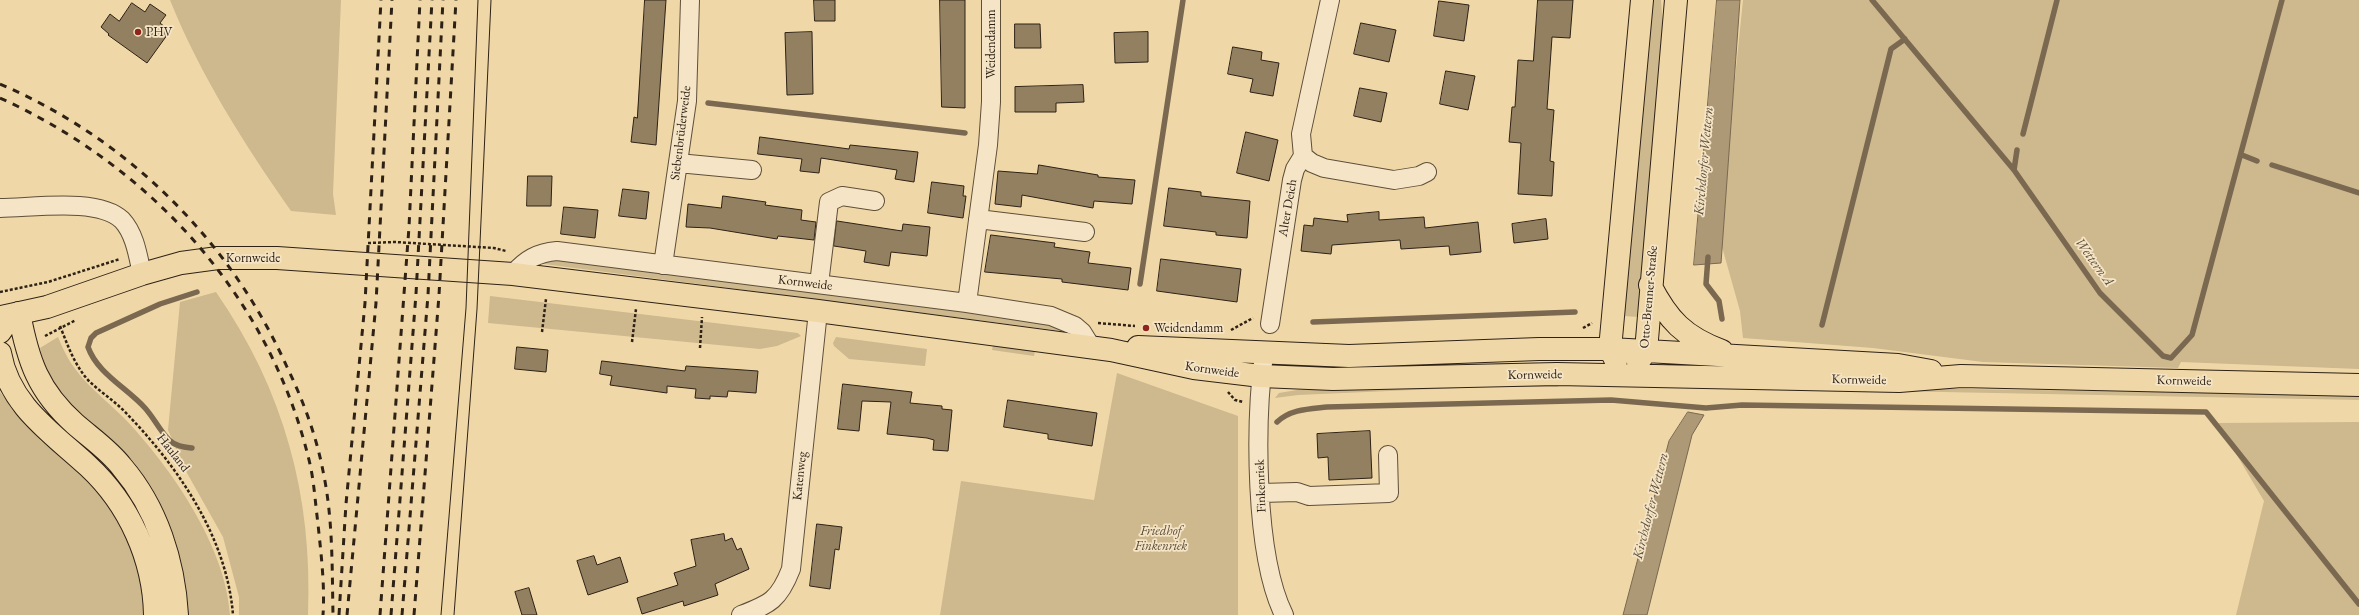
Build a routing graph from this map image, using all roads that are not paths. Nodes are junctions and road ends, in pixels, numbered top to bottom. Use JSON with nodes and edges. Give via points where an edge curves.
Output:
{"nodes":[{"id":1,"x":690,"y":0,"type":"edge"},
{"id":2,"x":991,"y":0,"type":"edge"},
{"id":3,"x":1330,"y":0,"type":"edge"},
{"id":4,"x":1642,"y":0,"type":"edge"},
{"id":5,"x":1676,"y":0,"type":"edge"},
{"id":6,"x":1303,"y":156,"type":"junction"},
{"id":7,"x":678,"y":163,"type":"junction"},
{"id":8,"x":752,"y":170,"type":"dead end"},
{"id":9,"x":1427,"y":172,"type":"dead end"},
{"id":10,"x":875,"y":201,"type":"dead end"},
{"id":11,"x":0,"y":208,"type":"edge"},
{"id":12,"x":978,"y":219,"type":"junction"},
{"id":13,"x":1085,"y":232,"type":"dead end"},
{"id":14,"x":663,"y":265,"type":"junction"},
{"id":15,"x":142,"y":274,"type":"junction"},
{"id":16,"x":513,"y":274,"type":"junction"},
{"id":17,"x":819,"y":284,"type":"junction"},
{"id":18,"x":1650,"y":285,"type":"junction"},
{"id":19,"x":967,"y":303,"type":"junction"},
{"id":20,"x":818,"y":311,"type":"junction"},
{"id":21,"x":10,"y":315,"type":"edge"},
{"id":22,"x":1271,"y":316,"type":"road end"},
{"id":23,"x":0,"y":332,"type":"edge"},
{"id":24,"x":1102,"y":349,"type":"junction"},
{"id":25,"x":1610,"y":349,"type":"junction"},
{"id":26,"x":1646,"y":351,"type":"junction"},
{"id":27,"x":0,"y":353,"type":"edge"},
{"id":28,"x":1264,"y":354,"type":"junction"},
{"id":29,"x":1738,"y":357,"type":"junction"},
{"id":30,"x":1627,"y":375,"type":"junction"},
{"id":31,"x":1261,"y":376,"type":"junction"},
{"id":32,"x":1961,"y":376,"type":"junction"},
{"id":33,"x":6,"y":384,"type":"edge"},
{"id":34,"x":2359,"y":385,"type":"edge"},
{"id":35,"x":1388,"y":455,"type":"dead end"},
{"id":36,"x":1261,"y":493,"type":"junction"},
{"id":37,"x":155,"y":615,"type":"edge"},
{"id":38,"x":178,"y":615,"type":"edge"},
{"id":39,"x":741,"y":615,"type":"edge"},
{"id":40,"x":1284,"y":615,"type":"edge"}],
"edges":[{"from":1,"to":7,"type":"street","name":"Siebenbrüderweide","via":[[687,101]]},
{"from":2,"to":12,"type":"street","name":"Weidendamm","via":[[989,131]]},
{"from":3,"to":6,"type":"street","via":[[1301,134]]},
{"from":4,"to":25,"type":"main road"},
{"from":5,"to":18,"type":"main road","name":"Otto-Brenner-Straße"},
{"from":6,"to":9,"type":"street","via":[[1324,168],[1394,180],[1419,176]]},
{"from":6,"to":22,"type":"street","name":"Alter Deich","via":[[1292,180]]},
{"from":7,"to":8,"type":"street"},
{"from":7,"to":14,"type":"street","name":"Siebenbrüderweide"},
{"from":10,"to":17,"type":"street","via":[[842,196],[829,202]]},
{"from":11,"to":15,"type":"street","via":[[77,205],[94,207],[112,214],[122,220],[129,231]]},
{"from":12,"to":13,"type":"street"},
{"from":12,"to":19,"type":"street","name":"Weidendamm"},
{"from":14,"to":16,"type":"street","name":"Kornweide","via":[[557,251],[536,255],[526,260]]},
{"from":14,"to":17,"type":"street","name":"Kornweide"},
{"from":15,"to":16,"type":"main road","name":"Kornweide","via":[[202,260],[242,257]]},
{"from":15,"to":21,"type":"main road","name":"Kornweide","via":[[77,298]]},
{"from":16,"to":20,"type":"main road","name":"Kornweide"},
{"from":17,"to":19,"type":"street","name":"Kornweide"},
{"from":18,"to":26,"type":"main road","name":"Otto-Brenner-Straße"},
{"from":18,"to":29,"type":"main road","via":[[1665,312],[1677,326],[1708,346]]},
{"from":19,"to":24,"type":"street","name":"Kornweide","via":[[1065,320]]},
{"from":20,"to":24,"type":"main road","name":"Kornweide"},
{"from":20,"to":39,"type":"street","name":"Katenweg","via":[[791,569],[778,595],[768,604]]},
{"from":21,"to":23,"type":"main road"},
{"from":21,"to":38,"type":"main road","via":[[43,388],[75,423],[123,467],[150,508],[171,566]]},
{"from":24,"to":28,"type":"main road","name":"Kornweide","via":[[1145,346]]},
{"from":24,"to":31,"type":"main road","name":"Kornweide","via":[[1180,366]]},
{"from":25,"to":26,"type":"main road","name":"Kornweide"},
{"from":25,"to":28,"type":"main road","name":"Kornweide","via":[[1539,349],[1384,356]]},
{"from":25,"to":30,"type":"main road","via":[[1616,362]]},
{"from":26,"to":29,"type":"main road","name":"Kornweide"},
{"from":26,"to":30,"type":"main road","name":"Otto-Brenner-Straße"},
{"from":27,"to":33,"type":"main road"},
{"from":28,"to":31,"type":"street","name":"Finkenriek"},
{"from":29,"to":32,"type":"main road","name":"Kornweide","via":[[1898,365]]},
{"from":30,"to":31,"type":"main road","name":"Kornweide","via":[[1333,379]]},
{"from":30,"to":32,"type":"main road","name":"Kornweide","via":[[1899,381]]},
{"from":31,"to":36,"type":"street","name":"Finkenriek"},
{"from":32,"to":34,"type":"main road","name":"Kornweide"},
{"from":33,"to":37,"type":"main road","via":[[44,429],[100,478],[131,520],[149,572]]},
{"from":35,"to":36,"type":"street","via":[[1389,493],[1309,496],[1297,492]]},
{"from":36,"to":40,"type":"street","name":"Finkenriek","via":[[1271,581]]}]}
